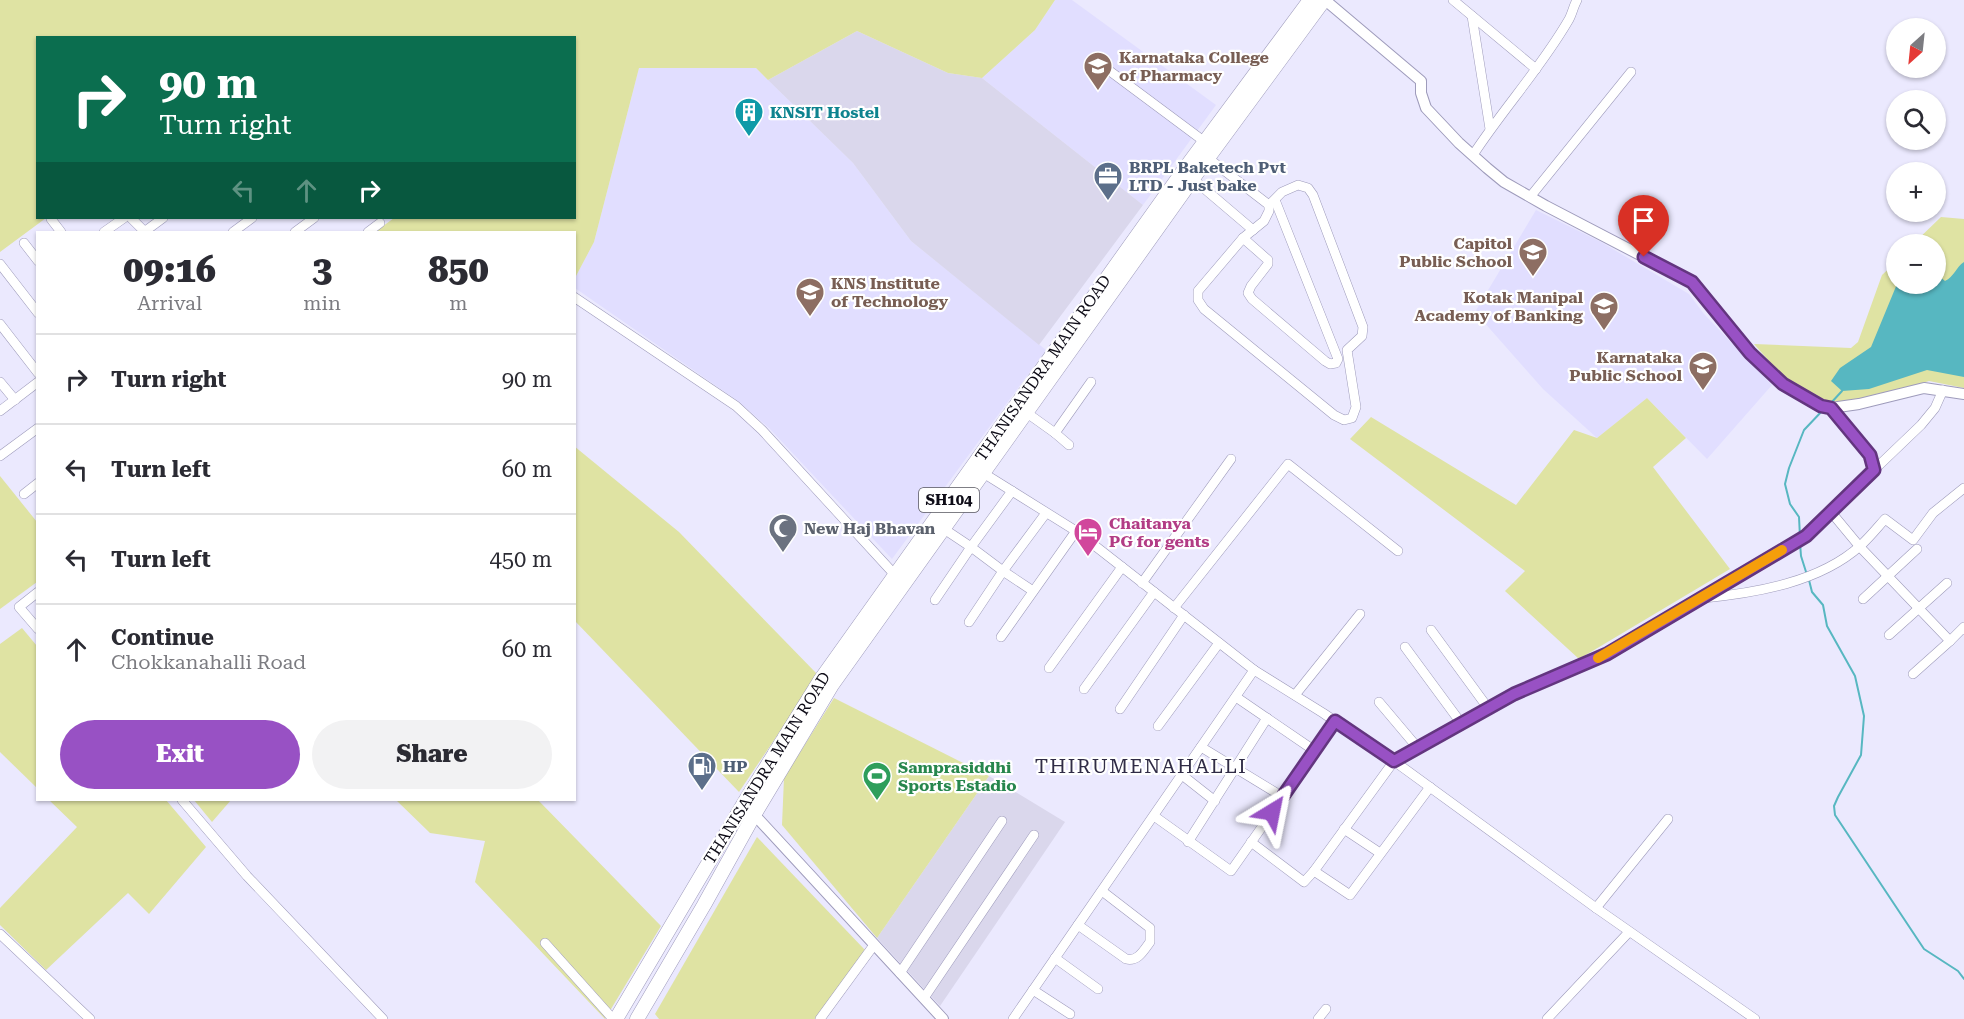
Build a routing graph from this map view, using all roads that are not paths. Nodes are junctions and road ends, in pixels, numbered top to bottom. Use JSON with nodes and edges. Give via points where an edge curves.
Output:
{"nodes":[{"id":1,"x":1310,"y":0,"type":"edge"},
{"id":2,"x":1325,"y":0,"type":"edge"},
{"id":3,"x":1453,"y":0,"type":"edge"},
{"id":4,"x":1577,"y":0,"type":"edge"},
{"id":5,"x":1472,"y":16,"type":"junction"},
{"id":6,"x":1099,"y":63,"type":"dead end"},
{"id":7,"x":1536,"y":69,"type":"junction"},
{"id":8,"x":1631,"y":72,"type":"dead end"},
{"id":9,"x":1490,"y":129,"type":"junction"},
{"id":10,"x":1205,"y":142,"type":"junction"},
{"id":11,"x":1473,"y":155,"type":"junction"},
{"id":12,"x":1208,"y":158,"type":"junction"},
{"id":13,"x":1193,"y":179,"type":"junction"},
{"id":14,"x":1530,"y":197,"type":"junction"},
{"id":15,"x":1272,"y":202,"type":"junction"},
{"id":16,"x":51,"y":219,"type":"dead end"},
{"id":17,"x":123,"y":219,"type":"edge"},
{"id":18,"x":132,"y":219,"type":"edge"},
{"id":19,"x":162,"y":219,"type":"edge"},
{"id":20,"x":251,"y":219,"type":"edge"},
{"id":21,"x":313,"y":219,"type":"edge"},
{"id":22,"x":380,"y":223,"type":"dead end"},
{"id":23,"x":1252,"y":230,"type":"junction"},
{"id":24,"x":60,"y":231,"type":"edge"},
{"id":25,"x":105,"y":231,"type":"edge"},
{"id":26,"x":143,"y":231,"type":"edge"},
{"id":27,"x":145,"y":231,"type":"edge"},
{"id":28,"x":234,"y":231,"type":"edge"},
{"id":29,"x":296,"y":231,"type":"edge"},
{"id":30,"x":369,"y":231,"type":"edge"},
{"id":31,"x":1244,"y":238,"type":"junction"},
{"id":32,"x":24,"y":243,"type":"dead end"},
{"id":33,"x":36,"y":258,"type":"edge"},
{"id":34,"x":0,"y":264,"type":"edge"},
{"id":35,"x":576,"y":298,"type":"edge"},
{"id":36,"x":36,"y":310,"type":"edge"},
{"id":37,"x":0,"y":324,"type":"edge"},
{"id":38,"x":36,"y":370,"type":"edge"},
{"id":39,"x":0,"y":382,"type":"edge"},
{"id":40,"x":1091,"y":382,"type":"dead end"},
{"id":41,"x":36,"y":384,"type":"edge"},
{"id":42,"x":1943,"y":390,"type":"junction"},
{"id":43,"x":1964,"y":394,"type":"edge"},
{"id":44,"x":15,"y":400,"type":"junction"},
{"id":45,"x":1826,"y":407,"type":"junction"},
{"id":46,"x":0,"y":411,"type":"edge"},
{"id":47,"x":1027,"y":413,"type":"junction"},
{"id":48,"x":36,"y":429,"type":"edge"},
{"id":49,"x":1055,"y":433,"type":"junction"},
{"id":50,"x":1069,"y":445,"type":"dead end"},
{"id":51,"x":0,"y":456,"type":"edge"},
{"id":52,"x":1231,"y":459,"type":"dead end"},
{"id":53,"x":978,"y":469,"type":"junction"},
{"id":54,"x":1874,"y":470,"type":"junction"},
{"id":55,"x":36,"y":485,"type":"edge"},
{"id":56,"x":1964,"y":488,"type":"edge"},
{"id":57,"x":1012,"y":491,"type":"junction"},
{"id":58,"x":24,"y":494,"type":"dead end"},
{"id":59,"x":1831,"y":512,"type":"junction"},
{"id":60,"x":1046,"y":513,"type":"junction"},
{"id":61,"x":944,"y":529,"type":"junction"},
{"id":62,"x":1076,"y":531,"type":"junction"},
{"id":63,"x":971,"y":547,"type":"junction"},
{"id":64,"x":1860,"y":547,"type":"junction"},
{"id":65,"x":1917,"y":549,"type":"dead end"},
{"id":66,"x":1398,"y":551,"type":"dead end"},
{"id":67,"x":1122,"y":567,"type":"junction"},
{"id":68,"x":1003,"y":571,"type":"junction"},
{"id":69,"x":895,"y":575,"type":"junction"},
{"id":70,"x":1888,"y":576,"type":"junction"},
{"id":71,"x":1142,"y":583,"type":"junction"},
{"id":72,"x":1947,"y":583,"type":"dead end"},
{"id":73,"x":1033,"y":591,"type":"junction"},
{"id":74,"x":1154,"y":592,"type":"junction"},
{"id":75,"x":36,"y":594,"type":"edge"},
{"id":76,"x":1702,"y":598,"type":"junction"},
{"id":77,"x":1863,"y":599,"type":"dead end"},
{"id":78,"x":935,"y":600,"type":"dead end"},
{"id":79,"x":1174,"y":608,"type":"junction"},
{"id":80,"x":1919,"y":608,"type":"junction"},
{"id":81,"x":1360,"y":614,"type":"dead end"},
{"id":82,"x":1184,"y":615,"type":"junction"},
{"id":83,"x":969,"y":622,"type":"dead end"},
{"id":84,"x":36,"y":627,"type":"edge"},
{"id":85,"x":1964,"y":627,"type":"edge"},
{"id":86,"x":1431,"y":630,"type":"dead end"},
{"id":87,"x":1889,"y":635,"type":"dead end"},
{"id":88,"x":1001,"y":637,"type":"dead end"},
{"id":89,"x":1950,"y":641,"type":"junction"},
{"id":90,"x":1219,"y":643,"type":"junction"},
{"id":91,"x":1405,"y":647,"type":"dead end"},
{"id":92,"x":1049,"y":668,"type":"dead end"},
{"id":93,"x":1254,"y":670,"type":"junction"},
{"id":94,"x":1913,"y":674,"type":"dead end"},
{"id":95,"x":1084,"y":690,"type":"dead end"},
{"id":96,"x":1295,"y":695,"type":"junction"},
{"id":97,"x":1236,"y":697,"type":"junction"},
{"id":98,"x":1379,"y":702,"type":"dead end"},
{"id":99,"x":1488,"y":708,"type":"junction"},
{"id":100,"x":1120,"y":710,"type":"dead end"},
{"id":101,"x":1266,"y":718,"type":"junction"},
{"id":102,"x":1335,"y":721,"type":"junction"},
{"id":103,"x":1461,"y":723,"type":"junction"},
{"id":104,"x":1158,"y":726,"type":"dead end"},
{"id":105,"x":1201,"y":747,"type":"junction"},
{"id":106,"x":1418,"y":747,"type":"junction"},
{"id":107,"x":1315,"y":751,"type":"junction"},
{"id":108,"x":1394,"y":761,"type":"junction"},
{"id":109,"x":1235,"y":768,"type":"junction"},
{"id":110,"x":1182,"y":775,"type":"junction"},
{"id":111,"x":1430,"y":787,"type":"junction"},
{"id":112,"x":1283,"y":797,"type":"junction"},
{"id":113,"x":183,"y":801,"type":"edge"},
{"id":114,"x":1215,"y":801,"type":"junction"},
{"id":115,"x":744,"y":803,"type":"junction"},
{"id":116,"x":754,"y":815,"type":"junction"},
{"id":117,"x":1154,"y":816,"type":"junction"},
{"id":118,"x":1668,"y":819,"type":"dead end"},
{"id":119,"x":1002,"y":821,"type":"dead end"},
{"id":120,"x":1344,"y":829,"type":"junction"},
{"id":121,"x":1034,"y":835,"type":"dead end"},
{"id":122,"x":1188,"y":842,"type":"junction"},
{"id":123,"x":1251,"y":842,"type":"junction"},
{"id":124,"x":1380,"y":853,"type":"junction"},
{"id":125,"x":1314,"y":871,"type":"junction"},
{"id":126,"x":1102,"y":891,"type":"junction"},
{"id":127,"x":1596,"y":908,"type":"junction"},
{"id":128,"x":1078,"y":926,"type":"junction"},
{"id":129,"x":1629,"y":932,"type":"junction"},
{"id":130,"x":0,"y":934,"type":"edge"},
{"id":131,"x":545,"y":943,"type":"dead end"},
{"id":132,"x":874,"y":945,"type":"junction"},
{"id":133,"x":1055,"y":958,"type":"junction"},
{"id":134,"x":900,"y":973,"type":"junction"},
{"id":135,"x":1098,"y":989,"type":"dead end"},
{"id":136,"x":1032,"y":990,"type":"junction"},
{"id":137,"x":924,"y":998,"type":"junction"},
{"id":138,"x":1326,"y":1009,"type":"dead end"},
{"id":139,"x":1070,"y":1014,"type":"dead end"},
{"id":140,"x":90,"y":1019,"type":"edge"},
{"id":141,"x":383,"y":1019,"type":"edge"},
{"id":142,"x":615,"y":1019,"type":"edge"},
{"id":143,"x":637,"y":1019,"type":"edge"},
{"id":144,"x":820,"y":1019,"type":"edge"},
{"id":145,"x":943,"y":1019,"type":"edge"},
{"id":146,"x":1013,"y":1019,"type":"edge"},
{"id":147,"x":1318,"y":1019,"type":"edge"},
{"id":148,"x":1547,"y":1019,"type":"edge"},
{"id":149,"x":1755,"y":1019,"type":"edge"}],
"edges":[{"from":1,"to":10,"type":"main road","name":"THANISANDRA MAIN ROAD","number":"SH104"},
{"from":2,"to":11,"type":"street","via":[[1421,81],[1426,108]]},
{"from":2,"to":12,"type":"main road","name":"THANISANDRA MAIN ROAD","number":"SH104"},
{"from":3,"to":5,"type":"street"},
{"from":4,"to":7,"type":"street"},
{"from":5,"to":7,"type":"street"},
{"from":5,"to":9,"type":"street"},
{"from":6,"to":10,"type":"street"},
{"from":7,"to":9,"type":"street"},
{"from":8,"to":14,"type":"street"},
{"from":9,"to":11,"type":"street"},
{"from":10,"to":53,"type":"main road","name":"THANISANDRA MAIN ROAD","number":"SH104"},
{"from":11,"to":14,"type":"street","via":[[1504,182]]},
{"from":12,"to":13,"type":"main road","name":"THANISANDRA MAIN ROAD","number":"SH104"},
{"from":12,"to":15,"type":"street"},
{"from":13,"to":23,"type":"street"},
{"from":13,"to":47,"type":"main road","name":"THANISANDRA MAIN ROAD","number":"SH104"},
{"from":14,"to":45,"type":"street","via":[[1692,282],[1750,353],[1783,384]]},
{"from":15,"to":23,"type":"street","via":[[1264,221]]},
{"from":15,"to":31,"type":"street","via":[[1338,359],[1336,363],[1324,361],[1252,299],[1248,293],[1268,260]]},
{"from":15,"to":31,"type":"street","via":[[1298,185],[1308,188],[1362,327],[1362,336],[1347,350],[1356,407],[1352,418],[1344,420],[1334,415],[1198,300],[1198,291]]},
{"from":16,"to":24,"type":"street"},
{"from":17,"to":25,"type":"street"},
{"from":18,"to":26,"type":"street"},
{"from":19,"to":27,"type":"street"},
{"from":20,"to":28,"type":"street"},
{"from":21,"to":29,"type":"street"},
{"from":22,"to":30,"type":"street"},
{"from":23,"to":31,"type":"street"},
{"from":32,"to":33,"type":"street"},
{"from":34,"to":36,"type":"street"},
{"from":35,"to":69,"type":"street","via":[[736,406]]},
{"from":37,"to":38,"type":"street"},
{"from":39,"to":44,"type":"street"},
{"from":40,"to":49,"type":"street"},
{"from":41,"to":44,"type":"street"},
{"from":42,"to":43,"type":"street"},
{"from":42,"to":45,"type":"street","via":[[1924,388],[1859,404]]},
{"from":42,"to":54,"type":"street","via":[[1921,425]]},
{"from":44,"to":46,"type":"street"},
{"from":45,"to":54,"type":"street","via":[[1870,455]]},
{"from":47,"to":49,"type":"street"},
{"from":47,"to":53,"type":"main road","name":"THANISANDRA MAIN ROAD","number":"SH104"},
{"from":48,"to":51,"type":"street"},
{"from":49,"to":50,"type":"street"},
{"from":52,"to":71,"type":"street"},
{"from":53,"to":57,"type":"street"},
{"from":53,"to":61,"type":"main road","name":"THANISANDRA MAIN ROAD","number":"SH104"},
{"from":53,"to":69,"type":"main road","name":"THANISANDRA MAIN ROAD","number":"SH104"},
{"from":54,"to":59,"type":"street"},
{"from":55,"to":58,"type":"street"},
{"from":56,"to":64,"type":"street","via":[[1933,513],[1912,540],[1885,519]]},
{"from":57,"to":60,"type":"street"},
{"from":57,"to":63,"type":"street"},
{"from":59,"to":64,"type":"street"},
{"from":59,"to":76,"type":"street","via":[[1800,540]]},
{"from":60,"to":62,"type":"street"},
{"from":60,"to":68,"type":"street"},
{"from":61,"to":63,"type":"street"},
{"from":61,"to":116,"type":"main road","name":"THANISANDRA MAIN ROAD","number":"SH104","via":[[832,685]]},
{"from":62,"to":67,"type":"street"},
{"from":62,"to":73,"type":"street"},
{"from":63,"to":68,"type":"street"},
{"from":63,"to":78,"type":"street"},
{"from":64,"to":70,"type":"street"},
{"from":64,"to":76,"type":"street","via":[[1825,570],[1807,576],[1742,594]]},
{"from":65,"to":70,"type":"street"},
{"from":66,"to":79,"type":"street","via":[[1288,464]]},
{"from":67,"to":71,"type":"street"},
{"from":67,"to":92,"type":"street"},
{"from":68,"to":73,"type":"street"},
{"from":68,"to":83,"type":"street"},
{"from":69,"to":115,"type":"main road","name":"THANISANDRA MAIN ROAD","number":"SH104","via":[[821,679]]},
{"from":70,"to":77,"type":"street"},
{"from":70,"to":80,"type":"street"},
{"from":71,"to":74,"type":"street"},
{"from":72,"to":80,"type":"street"},
{"from":73,"to":88,"type":"street"},
{"from":74,"to":79,"type":"street"},
{"from":74,"to":95,"type":"street"},
{"from":75,"to":84,"type":"street","via":[[18,607]]},
{"from":76,"to":99,"type":"street","via":[[1607,654]]},
{"from":79,"to":82,"type":"street"},
{"from":80,"to":87,"type":"street"},
{"from":80,"to":89,"type":"street"},
{"from":81,"to":96,"type":"street"},
{"from":82,"to":90,"type":"street"},
{"from":82,"to":100,"type":"street"},
{"from":85,"to":89,"type":"street"},
{"from":86,"to":99,"type":"street"},
{"from":89,"to":94,"type":"street"},
{"from":90,"to":93,"type":"street"},
{"from":90,"to":104,"type":"street"},
{"from":91,"to":103,"type":"street"},
{"from":93,"to":96,"type":"street"},
{"from":93,"to":97,"type":"street"},
{"from":96,"to":102,"type":"street"},
{"from":97,"to":101,"type":"street"},
{"from":97,"to":105,"type":"street"},
{"from":98,"to":106,"type":"street"},
{"from":99,"to":103,"type":"street"},
{"from":101,"to":107,"type":"street"},
{"from":101,"to":109,"type":"street"},
{"from":102,"to":107,"type":"street"},
{"from":102,"to":108,"type":"street"},
{"from":103,"to":106,"type":"street"},
{"from":105,"to":109,"type":"street"},
{"from":105,"to":110,"type":"street"},
{"from":106,"to":108,"type":"street"},
{"from":107,"to":112,"type":"street"},
{"from":108,"to":111,"type":"street"},
{"from":108,"to":120,"type":"street"},
{"from":109,"to":112,"type":"street"},
{"from":109,"to":114,"type":"street"},
{"from":110,"to":114,"type":"street"},
{"from":110,"to":117,"type":"street"},
{"from":111,"to":124,"type":"street"},
{"from":111,"to":127,"type":"street"},
{"from":112,"to":123,"type":"street"},
{"from":113,"to":141,"type":"street","via":[[247,876]]},
{"from":114,"to":122,"type":"street"},
{"from":115,"to":116,"type":"street"},
{"from":115,"to":142,"type":"main road","name":"THANISANDRA MAIN ROAD","number":"SH104"},
{"from":116,"to":132,"type":"street"},
{"from":116,"to":143,"type":"main road","name":"THANISANDRA MAIN ROAD","number":"SH104"},
{"from":117,"to":122,"type":"street"},
{"from":117,"to":126,"type":"street"},
{"from":118,"to":127,"type":"street"},
{"from":119,"to":134,"type":"street"},
{"from":120,"to":124,"type":"street"},
{"from":120,"to":125,"type":"street"},
{"from":121,"to":137,"type":"street"},
{"from":122,"to":123,"type":"street","via":[[1231,871]]},
{"from":123,"to":125,"type":"street","via":[[1304,882]]},
{"from":124,"to":125,"type":"street","via":[[1350,895]]},
{"from":126,"to":128,"type":"street"},
{"from":126,"to":128,"type":"street","via":[[1150,928],[1150,942],[1137,958],[1126,959]]},
{"from":127,"to":129,"type":"street"},
{"from":128,"to":133,"type":"street"},
{"from":129,"to":148,"type":"street"},
{"from":129,"to":149,"type":"street"},
{"from":130,"to":140,"type":"street"},
{"from":131,"to":142,"type":"street"},
{"from":132,"to":134,"type":"street"},
{"from":132,"to":144,"type":"street"},
{"from":133,"to":135,"type":"street"},
{"from":133,"to":136,"type":"street"},
{"from":134,"to":137,"type":"street"},
{"from":136,"to":139,"type":"street"},
{"from":136,"to":146,"type":"street"},
{"from":137,"to":145,"type":"street"},
{"from":138,"to":147,"type":"street"}]}
